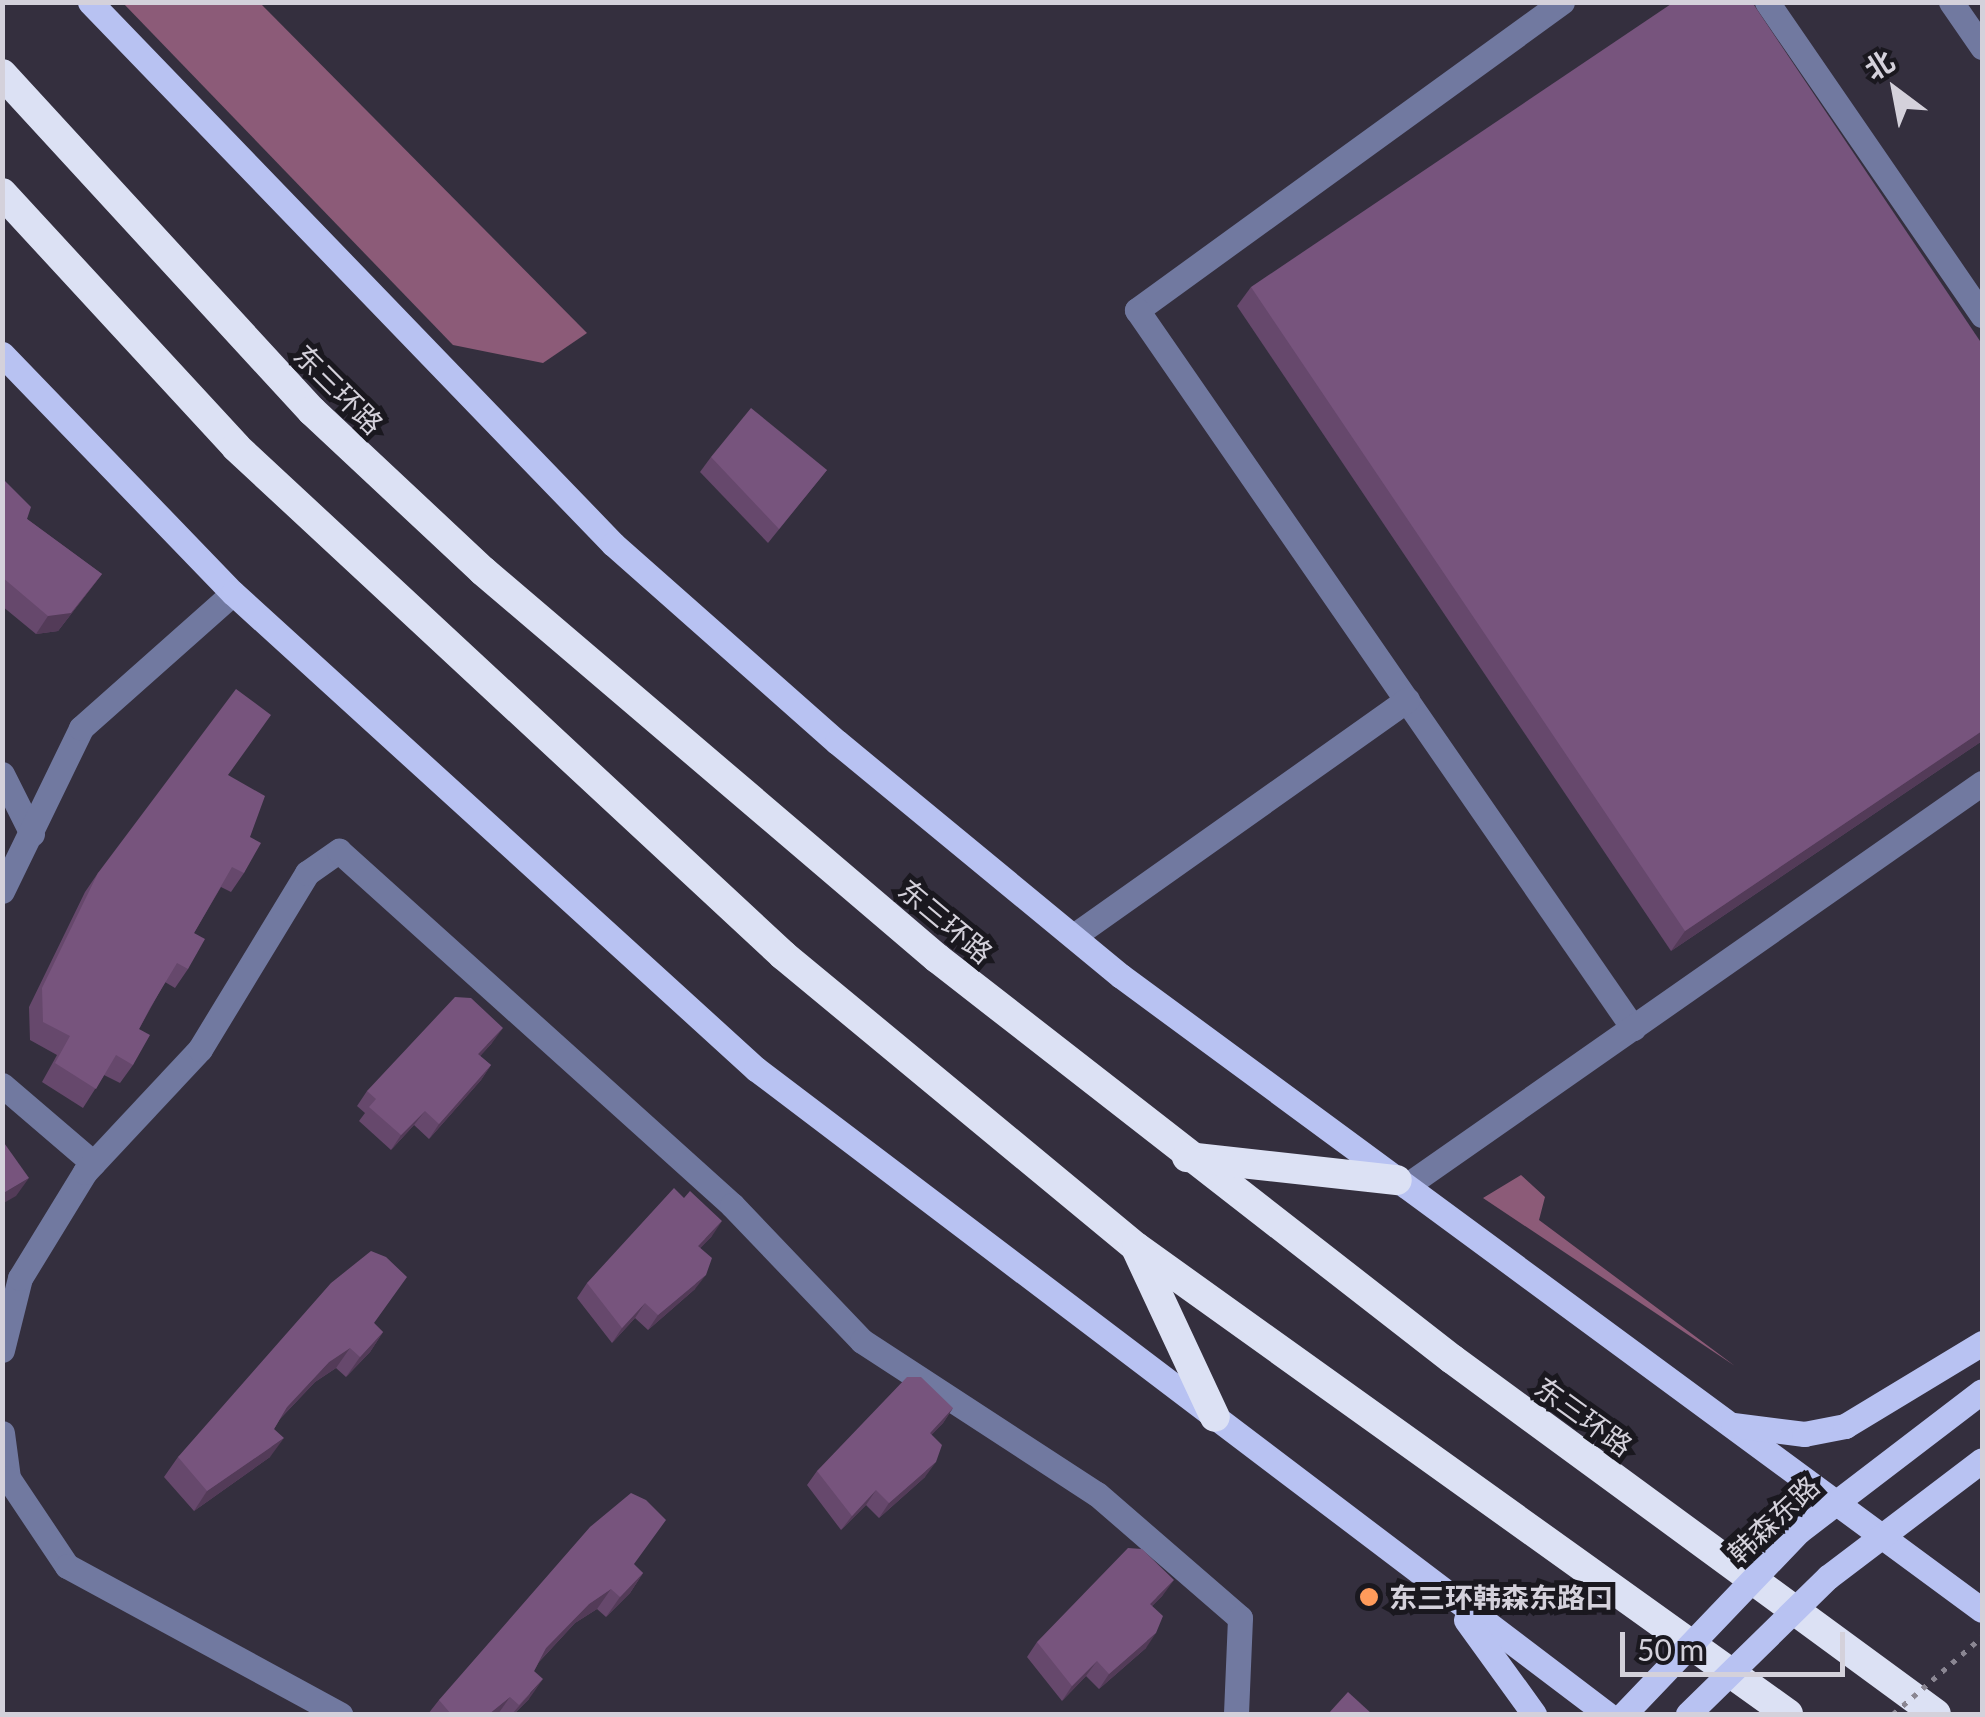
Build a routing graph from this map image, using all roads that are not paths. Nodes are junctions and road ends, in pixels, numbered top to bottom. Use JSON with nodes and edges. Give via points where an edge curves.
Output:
{"nodes":[{"id":1,"x":90,"y":2,"type":"edge"},
{"id":2,"x":1562,"y":2,"type":"edge"},
{"id":3,"x":1767,"y":2,"type":"edge"},
{"id":4,"x":1951,"y":2,"type":"edge"},
{"id":5,"x":1982,"y":47,"type":"edge"},
{"id":6,"x":2,"y":74,"type":"edge"},
{"id":7,"x":2,"y":194,"type":"edge"},
{"id":8,"x":1982,"y":315,"type":"edge"},
{"id":9,"x":2,"y":354,"type":"edge"},
{"id":10,"x":234,"y":593,"type":"junction"},
{"id":11,"x":1407,"y":700,"type":"junction"},
{"id":12,"x":2,"y":774,"type":"edge"},
{"id":13,"x":1982,"y":782,"type":"edge"},
{"id":14,"x":32,"y":834,"type":"junction"},
{"id":15,"x":2,"y":891,"type":"edge"},
{"id":16,"x":1075,"y":934,"type":"junction"},
{"id":17,"x":1633,"y":1028,"type":"junction"},
{"id":18,"x":2,"y":1085,"type":"edge"},
{"id":19,"x":1184,"y":1156,"type":"junction"},
{"id":20,"x":93,"y":1163,"type":"junction"},
{"id":21,"x":1401,"y":1183,"type":"junction"},
{"id":22,"x":1136,"y":1247,"type":"junction"},
{"id":23,"x":1982,"y":1343,"type":"edge"},
{"id":24,"x":2,"y":1350,"type":"edge"},
{"id":25,"x":1982,"y":1391,"type":"edge"},
{"id":26,"x":1215,"y":1417,"type":"junction"},
{"id":27,"x":1725,"y":1423,"type":"junction"},
{"id":28,"x":2,"y":1434,"type":"edge"},
{"id":29,"x":1982,"y":1460,"type":"edge"},
{"id":30,"x":1433,"y":1582,"type":"junction"},
{"id":31,"x":1982,"y":1610,"type":"edge"},
{"id":32,"x":340,"y":1714,"type":"edge"},
{"id":33,"x":1236,"y":1714,"type":"edge"},
{"id":34,"x":1534,"y":1714,"type":"edge"},
{"id":35,"x":1607,"y":1714,"type":"edge"},
{"id":36,"x":1624,"y":1714,"type":"edge"},
{"id":37,"x":1688,"y":1714,"type":"edge"},
{"id":38,"x":1788,"y":1714,"type":"edge"},
{"id":39,"x":1936,"y":1714,"type":"edge"}],
"edges":[{"from":1,"to":16,"type":"main road","via":[[613,544]]},
{"from":2,"to":11,"type":"street","via":[[1137,310]]},
{"from":3,"to":8,"type":"street"},
{"from":4,"to":5,"type":"street"},
{"from":6,"to":19,"type":"highway","name":"东三环路","via":[[312,411],[483,571]]},
{"from":7,"to":22,"type":"highway","via":[[236,447],[420,624],[782,955]]},
{"from":9,"to":10,"type":"main road"},
{"from":10,"to":14,"type":"street","via":[[82,728]]},
{"from":10,"to":26,"type":"main road","via":[[756,1069]]},
{"from":11,"to":16,"type":"street"},
{"from":11,"to":17,"type":"street"},
{"from":12,"to":14,"type":"street"},
{"from":13,"to":17,"type":"street"},
{"from":14,"to":15,"type":"street"},
{"from":16,"to":21,"type":"main road"},
{"from":17,"to":21,"type":"street"},
{"from":18,"to":20,"type":"street"},
{"from":19,"to":21,"type":"highway"},
{"from":19,"to":39,"type":"highway","name":"东三环路"},
{"from":20,"to":24,"type":"street","via":[[20,1278]]},
{"from":20,"to":33,"type":"street","via":[[200,1050],[307,873],[340,850],[732,1205],[862,1341],[1097,1494],[1240,1618]]},
{"from":21,"to":27,"type":"main road"},
{"from":22,"to":26,"type":"highway"},
{"from":22,"to":38,"type":"highway"},
{"from":23,"to":27,"type":"main road","via":[[1845,1426],[1804,1434]]},
{"from":25,"to":36,"type":"main road","name":"韩森东路","bridge":true,"via":[[1799,1531]]},
{"from":26,"to":30,"type":"main road"},
{"from":27,"to":31,"type":"main road"},
{"from":28,"to":32,"type":"street","via":[[8,1478],[67,1566]]},
{"from":29,"to":37,"type":"main road","bridge":true,"via":[[1828,1577]]},
{"from":30,"to":34,"type":"main road"},
{"from":30,"to":35,"type":"main road"}]}
